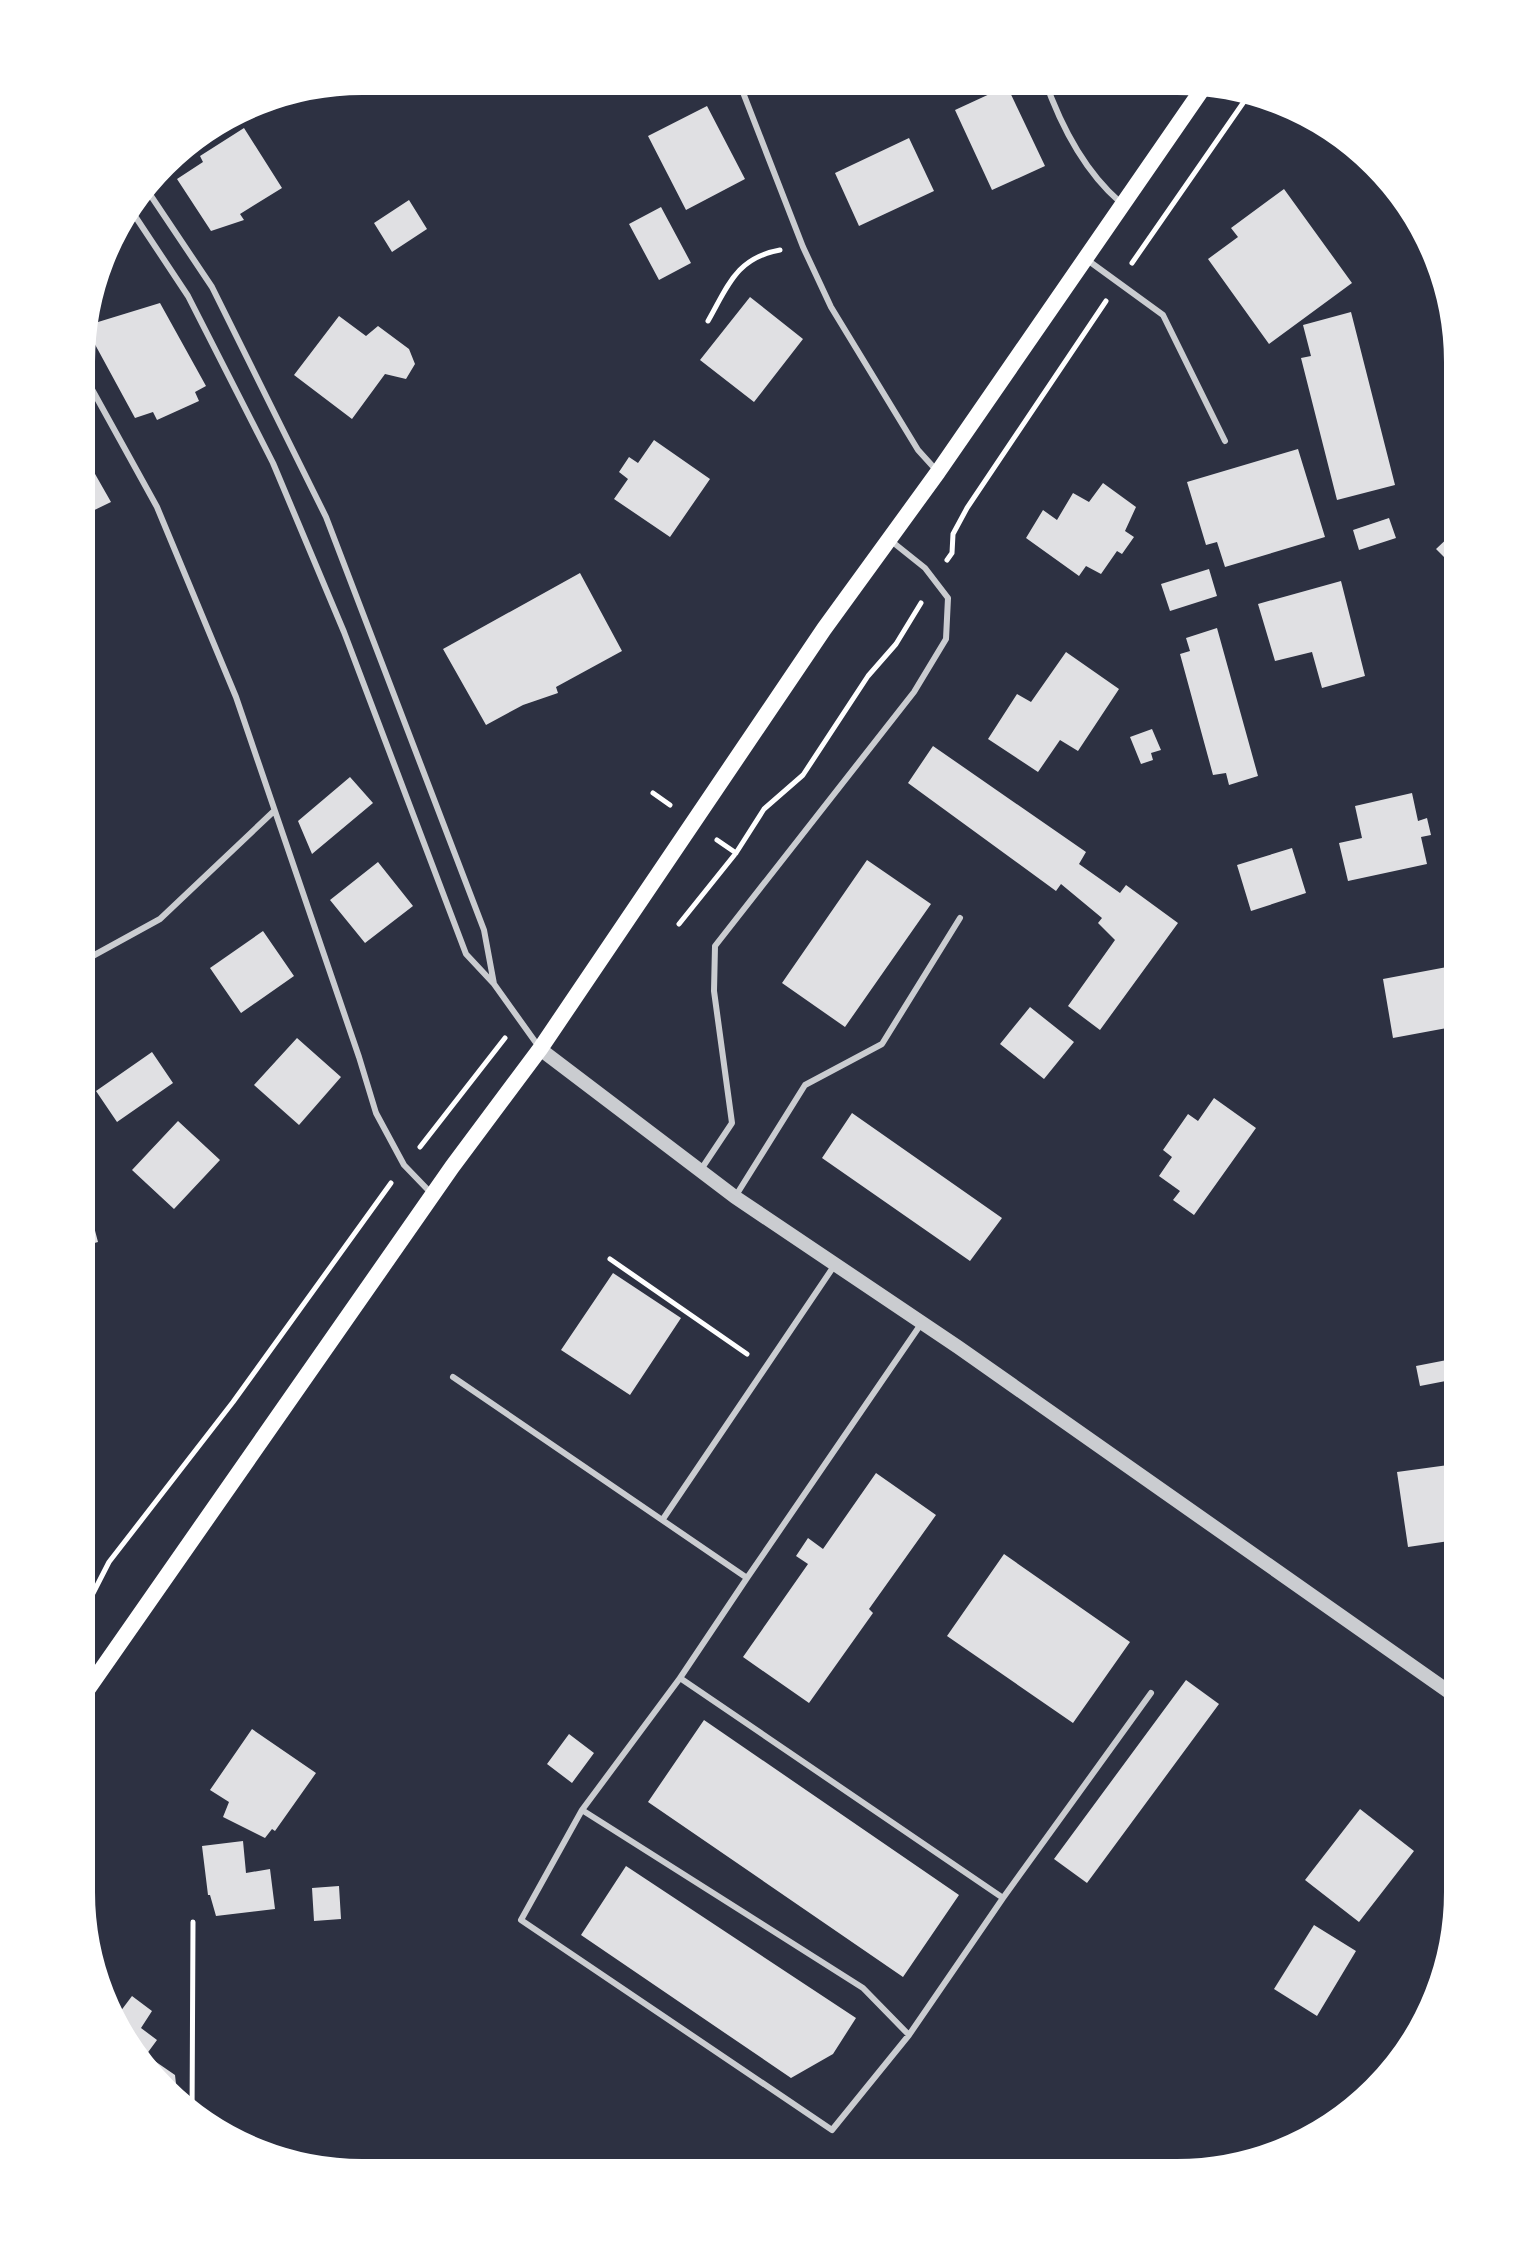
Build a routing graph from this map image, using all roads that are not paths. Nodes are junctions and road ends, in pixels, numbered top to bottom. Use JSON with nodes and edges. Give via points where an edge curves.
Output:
{"nodes":[{"id":1,"x":1048,"y":90,"type":"edge"},
{"id":2,"x":742,"y":91,"type":"edge"},
{"id":3,"x":1201,"y":91,"type":"edge"},
{"id":4,"x":149,"y":193,"type":"edge"},
{"id":5,"x":1123,"y":205,"type":"junction"},
{"id":6,"x":134,"y":214,"type":"edge"},
{"id":7,"x":1086,"y":259,"type":"junction"},
{"id":8,"x":90,"y":386,"type":"edge"},
{"id":9,"x":1225,"y":441,"type":"dead end"},
{"id":10,"x":938,"y":472,"type":"junction"},
{"id":11,"x":890,"y":540,"type":"junction"},
{"id":12,"x":274,"y":811,"type":"junction"},
{"id":13,"x":960,"y":918,"type":"dead end"},
{"id":14,"x":90,"y":957,"type":"edge"},
{"id":15,"x":494,"y":984,"type":"junction"},
{"id":16,"x":540,"y":1049,"type":"junction"},
{"id":17,"x":700,"y":1171,"type":"junction"},
{"id":18,"x":433,"y":1195,"type":"junction"},
{"id":19,"x":735,"y":1197,"type":"junction"},
{"id":20,"x":834,"y":1266,"type":"junction"},
{"id":21,"x":921,"y":1324,"type":"junction"},
{"id":22,"x":453,"y":1377,"type":"dead end"},
{"id":23,"x":663,"y":1519,"type":"junction"},
{"id":24,"x":747,"y":1578,"type":"junction"},
{"id":25,"x":680,"y":1678,"type":"junction"},
{"id":26,"x":90,"y":1686,"type":"edge"},
{"id":27,"x":1448,"y":1691,"type":"edge"},
{"id":28,"x":1151,"y":1693,"type":"dead end"},
{"id":29,"x":582,"y":1810,"type":"junction"},
{"id":30,"x":1003,"y":1898,"type":"junction"},
{"id":31,"x":909,"y":2035,"type":"junction"}],
"edges":[{"from":1,"to":5,"type":"lane","via":[[1058,118],[1099,184]]},
{"from":2,"to":10,"type":"lane","via":[[831,307],[918,450]]},
{"from":3,"to":5,"type":"main road"},
{"from":4,"to":15,"type":"lane","via":[[212,287],[326,517],[484,930]]},
{"from":5,"to":7,"type":"main road"},
{"from":6,"to":15,"type":"lane","via":[[188,296],[273,463],[344,632],[466,954]]},
{"from":7,"to":9,"type":"lane","via":[[1163,315]]},
{"from":7,"to":10,"type":"main road"},
{"from":8,"to":12,"type":"lane","via":[[157,507],[236,697]]},
{"from":10,"to":11,"type":"main road"},
{"from":11,"to":16,"type":"main road"},
{"from":11,"to":17,"type":"lane","via":[[936,579],[948,598],[946,639],[914,692],[715,946],[714,991],[732,1123]]},
{"from":12,"to":14,"type":"lane","via":[[160,919]]},
{"from":12,"to":18,"type":"lane","via":[[376,1113],[404,1165]]},
{"from":13,"to":19,"type":"lane","via":[[882,1044],[805,1085]]},
{"from":15,"to":16,"type":"lane"},
{"from":16,"to":17,"type":"street"},
{"from":16,"to":18,"type":"main road"},
{"from":17,"to":19,"type":"street"},
{"from":18,"to":26,"type":"main road"},
{"from":19,"to":20,"type":"street"},
{"from":20,"to":21,"type":"street"},
{"from":20,"to":23,"type":"lane"},
{"from":21,"to":24,"type":"lane"},
{"from":21,"to":27,"type":"street"},
{"from":22,"to":23,"type":"lane"},
{"from":23,"to":24,"type":"lane"},
{"from":24,"to":25,"type":"lane"},
{"from":25,"to":29,"type":"lane"},
{"from":25,"to":30,"type":"lane"},
{"from":28,"to":30,"type":"lane"},
{"from":29,"to":31,"type":"lane","via":[[863,1988]]},
{"from":29,"to":31,"type":"lane","via":[[521,1920],[832,2130]]},
{"from":30,"to":31,"type":"lane"}]}
